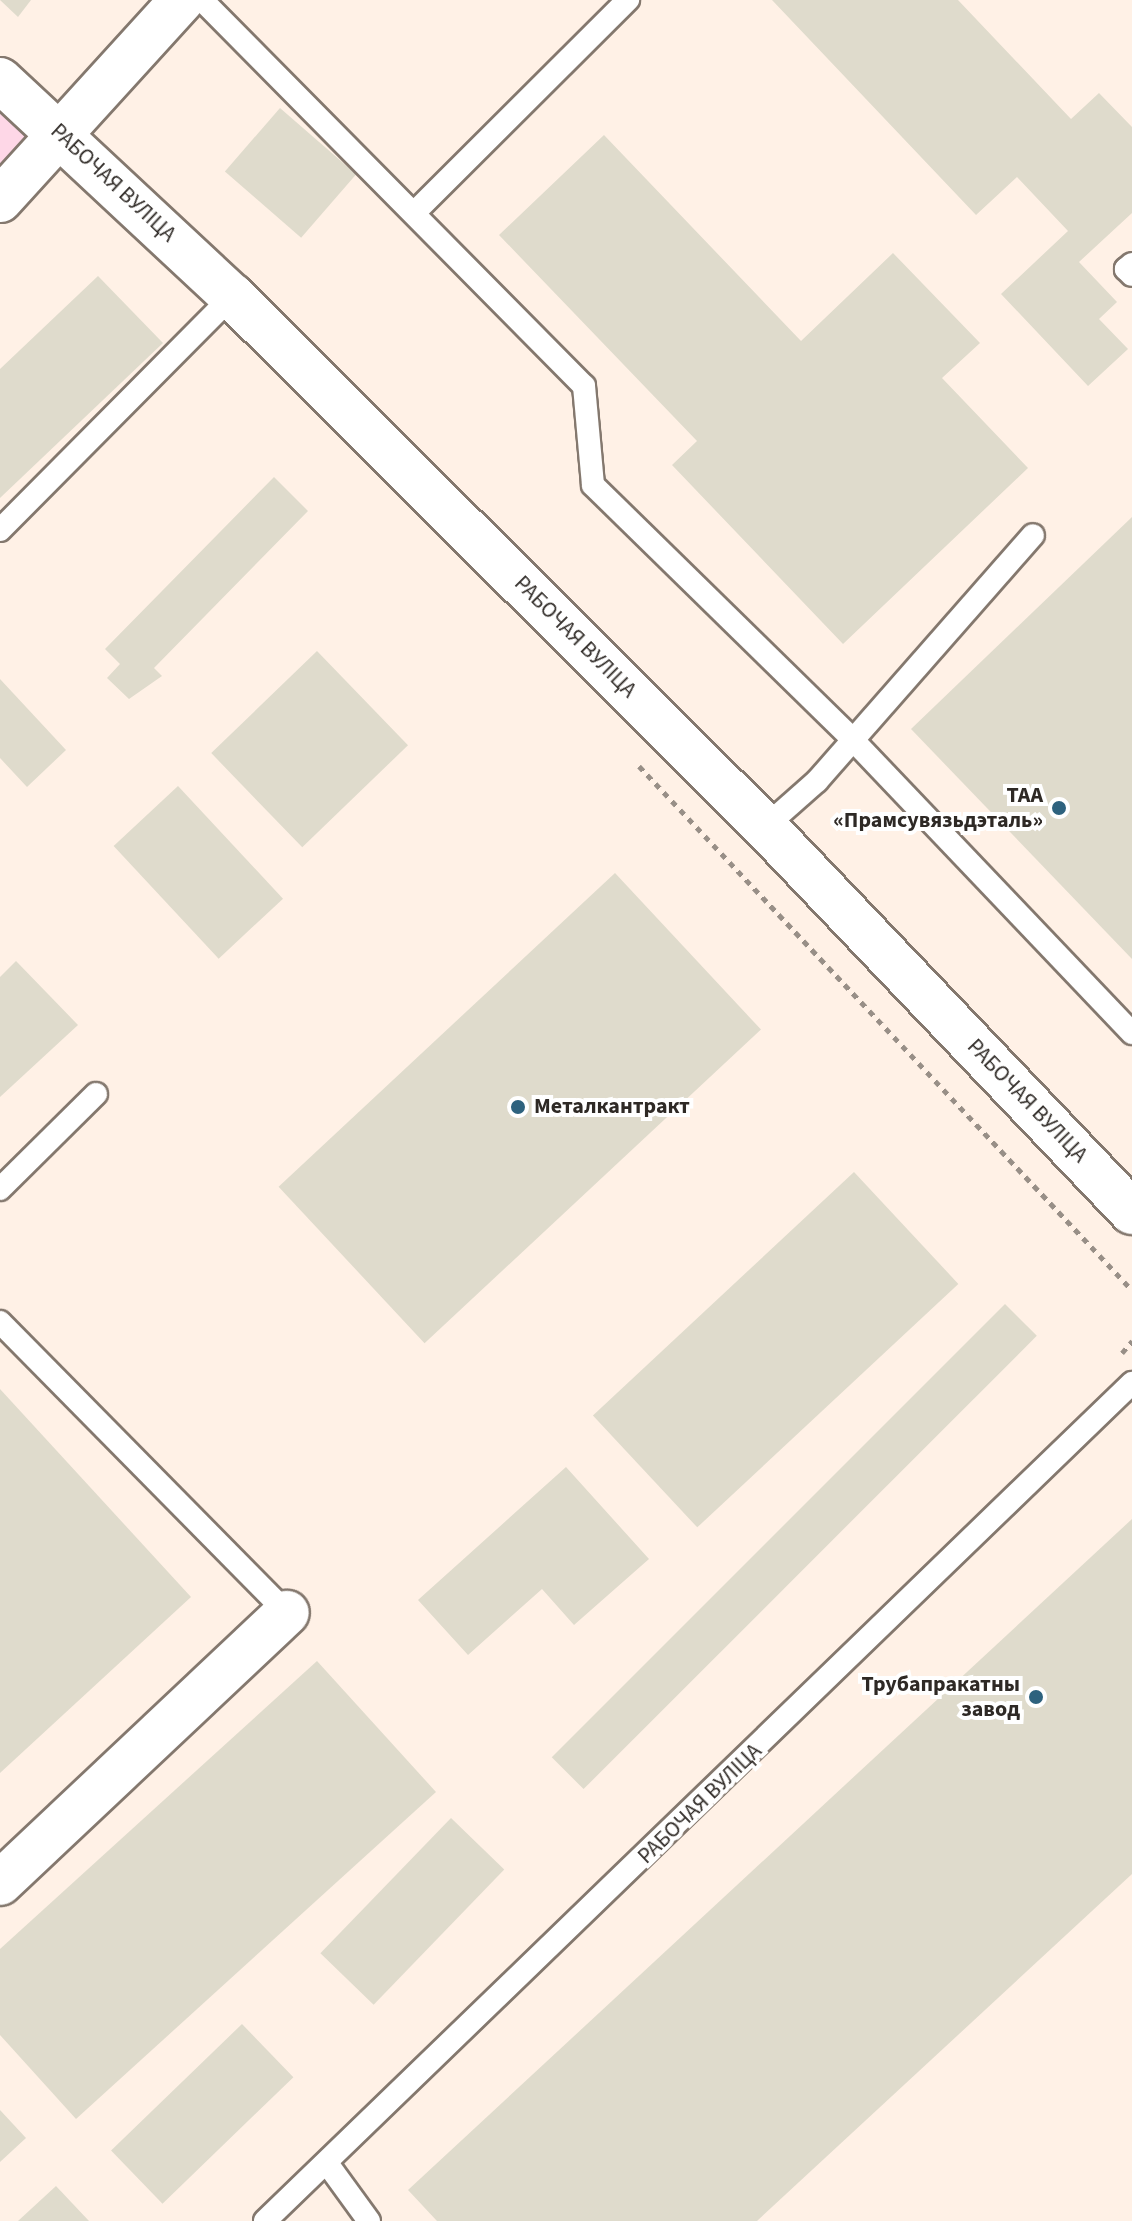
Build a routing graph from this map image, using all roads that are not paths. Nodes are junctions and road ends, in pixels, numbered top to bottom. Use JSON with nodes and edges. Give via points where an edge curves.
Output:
{"nodes":[{"id":1,"x":182,"y":0,"type":"edge"},
{"id":2,"x":202,"y":0,"type":"edge"},
{"id":3,"x":628,"y":0,"type":"edge"},
{"id":4,"x":0,"y":80,"type":"edge"},
{"id":5,"x":61,"y":133,"type":"junction"},
{"id":6,"x":0,"y":200,"type":"edge"},
{"id":7,"x":415,"y":212,"type":"junction"},
{"id":8,"x":1132,"y":264,"type":"edge"},
{"id":9,"x":1132,"y":275,"type":"edge"},
{"id":10,"x":232,"y":296,"type":"junction"},
{"id":11,"x":0,"y":530,"type":"edge"},
{"id":12,"x":1033,"y":535,"type":"dead end"},
{"id":13,"x":852,"y":739,"type":"junction"},
{"id":14,"x":765,"y":827,"type":"junction"},
{"id":15,"x":1132,"y":1033,"type":"edge"},
{"id":16,"x":96,"y":1094,"type":"dead end"},
{"id":17,"x":0,"y":1189,"type":"edge"},
{"id":18,"x":1132,"y":1212,"type":"edge"},
{"id":19,"x":0,"y":1322,"type":"edge"},
{"id":20,"x":1132,"y":1383,"type":"edge"},
{"id":21,"x":287,"y":1613,"type":"joint"},
{"id":22,"x":0,"y":1883,"type":"edge"},
{"id":23,"x":329,"y":2166,"type":"junction"},
{"id":24,"x":265,"y":2221,"type":"edge"},
{"id":25,"x":369,"y":2221,"type":"edge"}],
"edges":[{"from":1,"to":5,"type":"street"},
{"from":2,"to":7,"type":"lane"},
{"from":3,"to":7,"type":"lane"},
{"from":4,"to":5,"type":"street","name":"РАБОЧАЯ ВУЛІЦА"},
{"from":5,"to":6,"type":"street"},
{"from":5,"to":10,"type":"street","name":"РАБОЧАЯ ВУЛІЦА"},
{"from":7,"to":13,"type":"lane","via":[[584,386],[593,485]]},
{"from":8,"to":9,"type":"lane","via":[[1126,269]]},
{"from":10,"to":11,"type":"lane"},
{"from":10,"to":14,"type":"street","name":"РАБОЧАЯ ВУЛІЦА"},
{"from":12,"to":13,"type":"lane"},
{"from":13,"to":14,"type":"lane"},
{"from":13,"to":15,"type":"lane"},
{"from":14,"to":18,"type":"street","name":"РАБОЧАЯ ВУЛІЦА"},
{"from":16,"to":17,"type":"lane"},
{"from":19,"to":21,"type":"lane"},
{"from":20,"to":23,"type":"lane","name":"РАБОЧАЯ ВУЛІЦА"},
{"from":21,"to":22,"type":"street"},
{"from":23,"to":24,"type":"lane","name":"РАБОЧАЯ ВУЛІЦА"},
{"from":23,"to":25,"type":"lane"}]}
